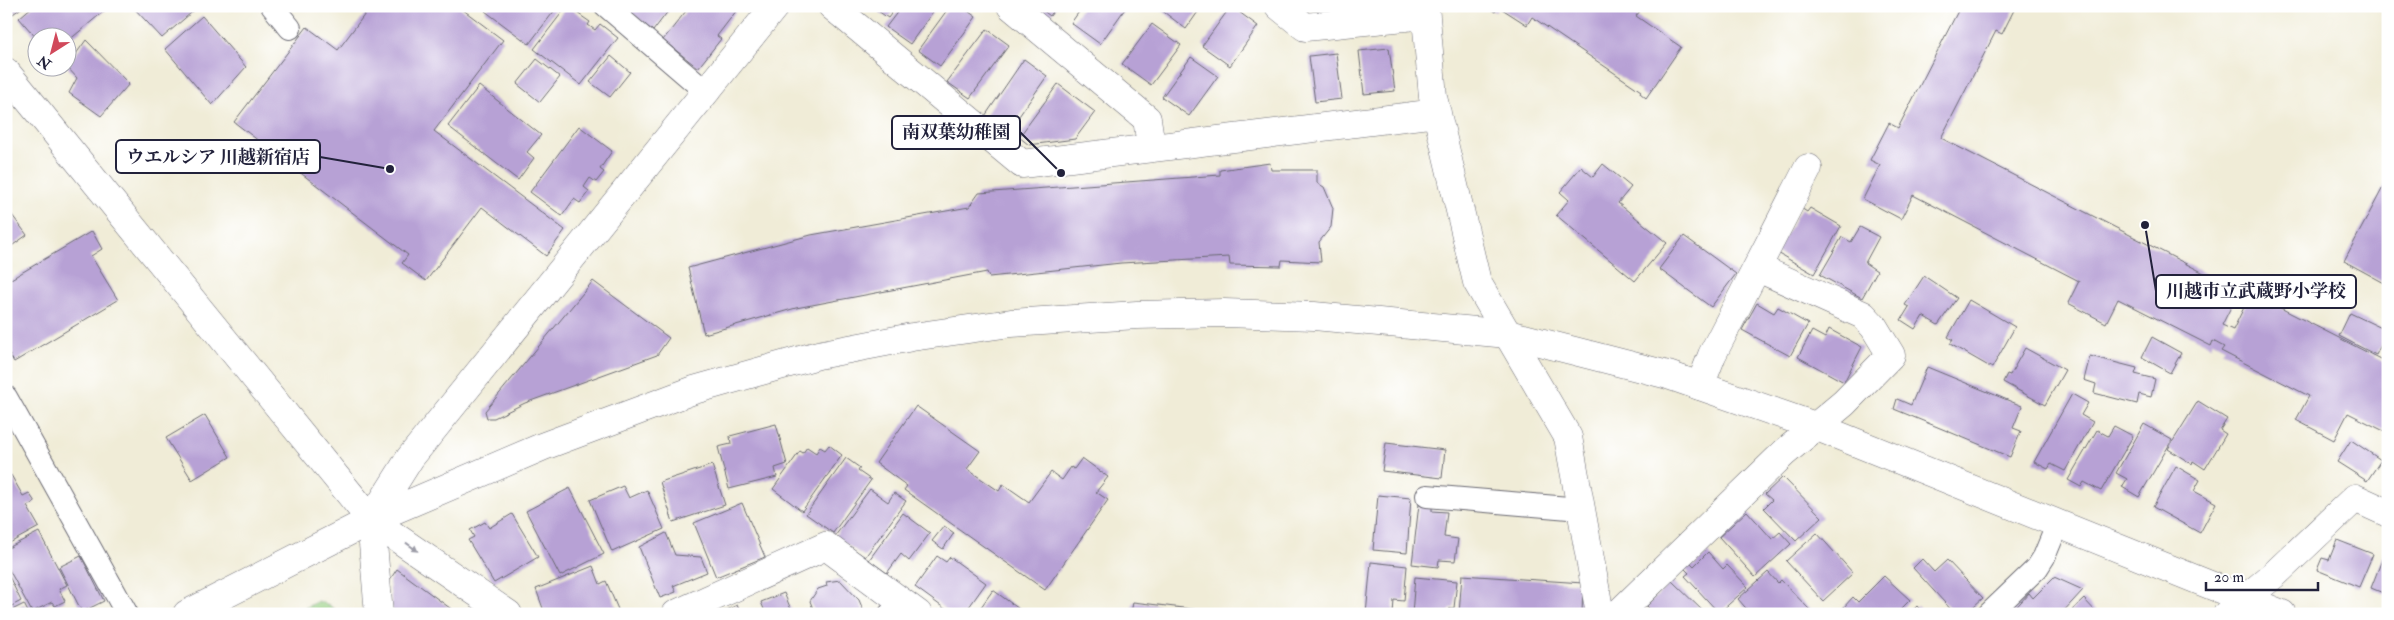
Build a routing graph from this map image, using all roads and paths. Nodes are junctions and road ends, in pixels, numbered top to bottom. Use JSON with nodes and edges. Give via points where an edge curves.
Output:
{"nodes":[{"id":1,"x":272,"y":6,"type":"edge"},
{"id":2,"x":775,"y":6,"type":"edge"},
{"id":3,"x":832,"y":6,"type":"edge"},
{"id":4,"x":1011,"y":6,"type":"edge"},
{"id":5,"x":1279,"y":6,"type":"edge"},
{"id":6,"x":609,"y":7,"type":"edge"},
{"id":7,"x":1425,"y":10,"type":"edge"},
{"id":8,"x":290,"y":28,"type":"dead end"},
{"id":9,"x":6,"y":72,"type":"edge"},
{"id":10,"x":705,"y":91,"type":"junction"},
{"id":11,"x":1437,"y":113,"type":"junction"},
{"id":12,"x":1152,"y":146,"type":"junction"},
{"id":13,"x":1808,"y":168,"type":"dead end"},
{"id":14,"x":1758,"y":268,"type":"junction"},
{"id":15,"x":1508,"y":334,"type":"junction"},
{"id":16,"x":1700,"y":386,"type":"junction"},
{"id":17,"x":6,"y":397,"type":"edge"},
{"id":18,"x":1815,"y":426,"type":"junction"},
{"id":19,"x":1427,"y":496,"type":"dead end"},
{"id":20,"x":1581,"y":509,"type":"junction"},
{"id":21,"x":2388,"y":513,"type":"edge"},
{"id":22,"x":371,"y":520,"type":"junction"},
{"id":23,"x":2058,"y":523,"type":"junction"},
{"id":24,"x":2237,"y":607,"type":"edge"},
{"id":25,"x":904,"y":611,"type":"edge"},
{"id":26,"x":127,"y":614,"type":"edge"},
{"id":27,"x":187,"y":614,"type":"edge"},
{"id":28,"x":379,"y":614,"type":"edge"},
{"id":29,"x":508,"y":614,"type":"edge"},
{"id":30,"x":676,"y":614,"type":"edge"},
{"id":31,"x":1600,"y":614,"type":"edge"},
{"id":32,"x":1618,"y":614,"type":"edge"},
{"id":33,"x":1988,"y":614,"type":"edge"},
{"id":34,"x":2282,"y":614,"type":"edge"}],
"edges":[{"from":1,"to":8,"type":"lane"},
{"from":2,"to":10,"type":"street"},
{"from":3,"to":12,"type":"street","via":[[1022,164]]},
{"from":4,"to":12,"type":"street","via":[[1147,118]]},
{"from":5,"to":7,"type":"street","via":[[1305,27]]},
{"from":6,"to":10,"type":"lane"},
{"from":7,"to":11,"type":"street"},
{"from":9,"to":22,"type":"street"},
{"from":10,"to":22,"type":"street","via":[[410,458]]},
{"from":11,"to":12,"type":"street"},
{"from":11,"to":15,"type":"street","via":[[1477,282]]},
{"from":13,"to":14,"type":"street"},
{"from":14,"to":16,"type":"street","via":[[1712,355]]},
{"from":14,"to":18,"type":"street","via":[[1862,315],[1874,327],[1891,355],[1844,403]]},
{"from":15,"to":16,"type":"street"},
{"from":15,"to":20,"type":"street","via":[[1568,437]]},
{"from":15,"to":22,"type":"street","via":[[1314,316],[1224,313],[1011,323],[912,337],[818,354],[694,390],[544,446]]},
{"from":16,"to":18,"type":"street"},
{"from":17,"to":26,"type":"lane"},
{"from":18,"to":23,"type":"street"},
{"from":18,"to":32,"type":"street"},
{"from":19,"to":20,"type":"lane"},
{"from":20,"to":31,"type":"street"},
{"from":21,"to":24,"type":"street","via":[[2355,498]]},
{"from":22,"to":27,"type":"street"},
{"from":22,"to":28,"type":"street"},
{"from":22,"to":29,"type":"street","one_way":true},
{"from":23,"to":24,"type":"street"},
{"from":23,"to":33,"type":"lane","via":[[2037,568]]},
{"from":24,"to":34,"type":"street"},
{"from":25,"to":30,"type":"street","via":[[826,546]]}]}
